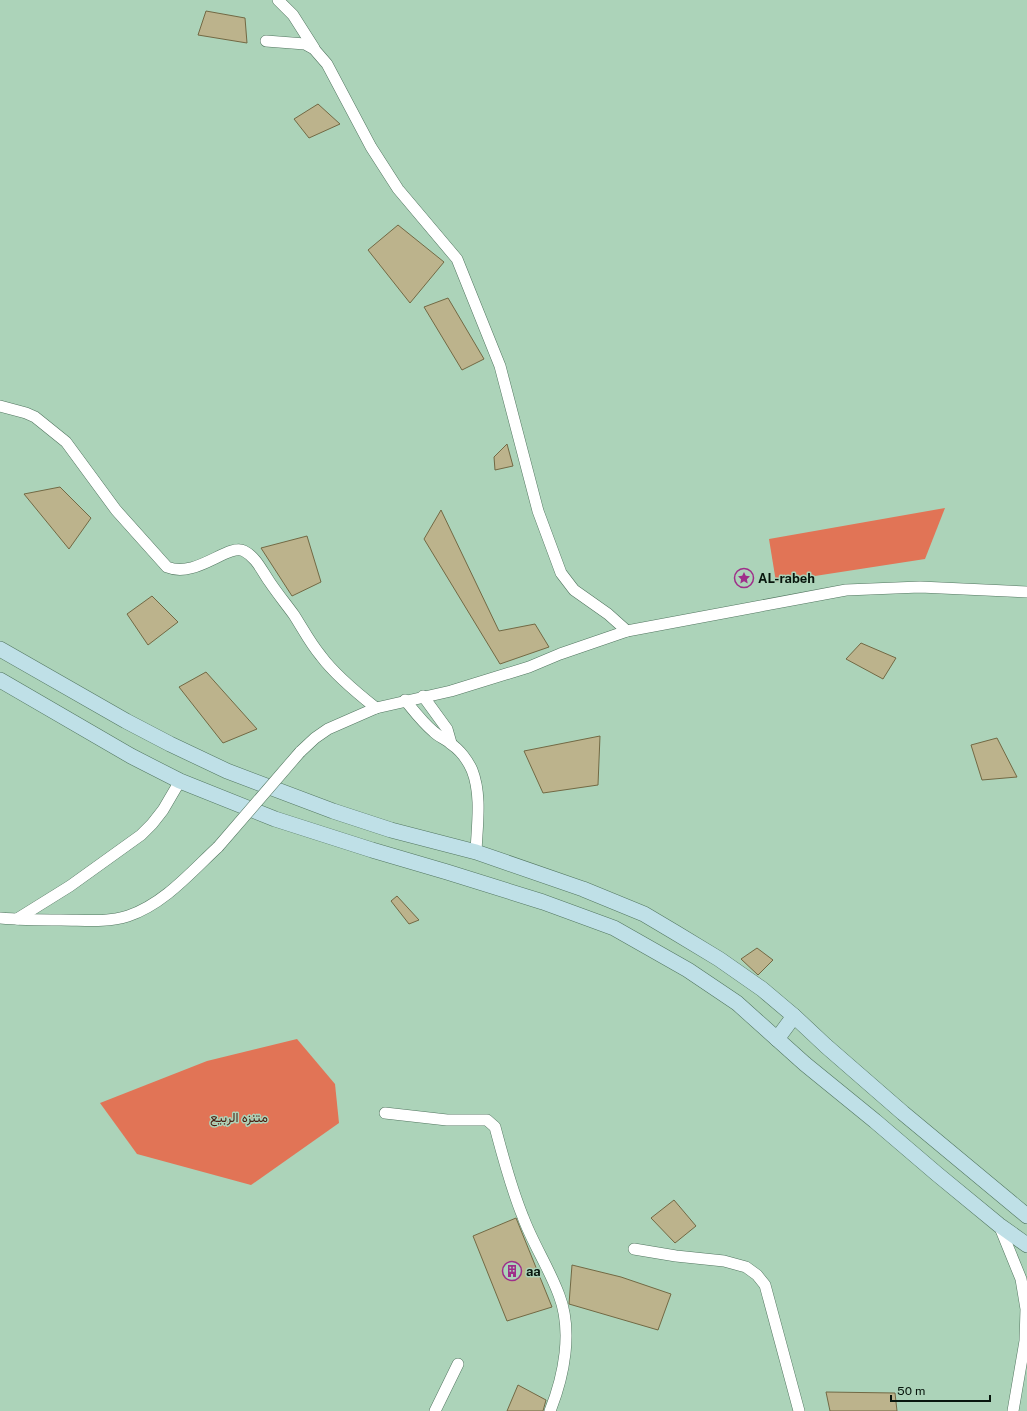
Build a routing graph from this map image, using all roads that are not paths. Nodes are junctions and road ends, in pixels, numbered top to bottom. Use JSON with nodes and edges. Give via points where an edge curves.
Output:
{"nodes":[{"id":1,"x":278,"y":0,"type":"edge"},
{"id":2,"x":266,"y":41,"type":"dead end"},
{"id":3,"x":314,"y":49,"type":"junction"},
{"id":4,"x":0,"y":406,"type":"edge"},
{"id":5,"x":1027,"y":592,"type":"edge"},
{"id":6,"x":627,"y":631,"type":"junction"},
{"id":7,"x":0,"y":649,"type":"edge"},
{"id":8,"x":0,"y":680,"type":"edge"},
{"id":9,"x":423,"y":696,"type":"junction"},
{"id":10,"x":405,"y":700,"type":"junction"},
{"id":11,"x":376,"y":708,"type":"junction"},
{"id":12,"x":451,"y":743,"type":"junction"},
{"id":13,"x":180,"y":781,"type":"junction"},
{"id":14,"x":476,"y":852,"type":"junction"},
{"id":15,"x":0,"y":918,"type":"edge"},
{"id":16,"x":17,"y":920,"type":"junction"},
{"id":17,"x":794,"y":1016,"type":"junction"},
{"id":18,"x":777,"y":1039,"type":"junction"},
{"id":19,"x":385,"y":1113,"type":"dead end"},
{"id":20,"x":1027,"y":1216,"type":"edge"},
{"id":21,"x":999,"y":1225,"type":"junction"},
{"id":22,"x":1027,"y":1245,"type":"edge"},
{"id":23,"x":634,"y":1249,"type":"dead end"},
{"id":24,"x":458,"y":1364,"type":"dead end"},
{"id":25,"x":435,"y":1411,"type":"edge"},
{"id":26,"x":550,"y":1411,"type":"edge"},
{"id":27,"x":799,"y":1411,"type":"edge"},
{"id":28,"x":1013,"y":1411,"type":"edge"}],
"edges":[{"from":1,"to":3,"type":"street","via":[[293,15]]},
{"from":2,"to":3,"type":"street","via":[[305,44]]},
{"from":3,"to":6,"type":"street","via":[[327,64],[371,147],[398,189],[457,259],[500,366],[538,511],[561,574],[574,590]]},
{"from":4,"to":11,"type":"street","via":[[34,417],[66,442],[116,510],[167,567],[181,570],[204,564],[232,550],[240,550],[253,558],[322,657],[357,693]]},
{"from":5,"to":6,"type":"street","via":[[920,587],[846,590]]},
{"from":6,"to":9,"type":"street","via":[[529,667],[451,691]]},
{"from":7,"to":14,"type":"main road","via":[[126,721],[227,770],[340,814]]},
{"from":8,"to":13,"type":"main road","via":[[131,756]]},
{"from":9,"to":10,"type":"street"},
{"from":9,"to":12,"type":"street","via":[[446,728]]},
{"from":10,"to":11,"type":"street"},
{"from":10,"to":12,"type":"street","via":[[437,736]]},
{"from":11,"to":16,"type":"street","bridge":true,"via":[[328,729],[315,738],[218,847],[166,895],[148,906],[129,916],[97,922]]},
{"from":12,"to":14,"type":"street","via":[[466,760],[475,781],[478,802]]},
{"from":13,"to":16,"type":"street","via":[[163,810],[141,835]]},
{"from":13,"to":18,"type":"main road","via":[[275,819],[543,902],[614,928],[688,970],[737,1003]]},
{"from":14,"to":17,"type":"main road","via":[[583,889],[644,914],[719,959],[762,989]]},
{"from":15,"to":16,"type":"street"},
{"from":17,"to":18,"type":"main road"},
{"from":17,"to":20,"type":"main road","via":[[898,1108]]},
{"from":18,"to":21,"type":"main road"},
{"from":19,"to":26,"type":"street","via":[[447,1120],[487,1120],[495,1127],[523,1217],[564,1310],[566,1348],[559,1384]]},
{"from":21,"to":22,"type":"main road"},
{"from":21,"to":28,"type":"street","via":[[1021,1279],[1026,1309],[1025,1341]]},
{"from":23,"to":27,"type":"street","via":[[724,1261],[746,1267],[757,1275],[765,1285]]},
{"from":24,"to":25,"type":"street"}]}
